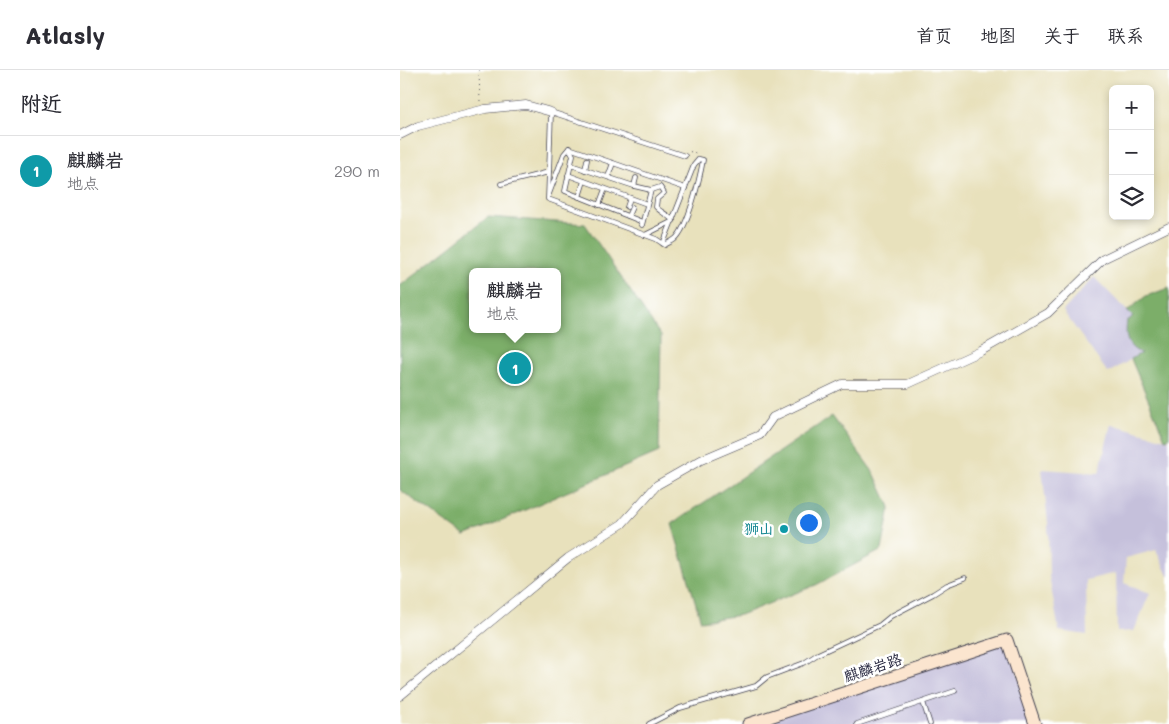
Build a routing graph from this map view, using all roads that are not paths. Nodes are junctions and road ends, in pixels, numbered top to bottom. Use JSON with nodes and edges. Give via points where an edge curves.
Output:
{"nodes":[{"id":1,"x":551,"y":112,"type":"junction"},
{"id":2,"x":400,"y":135,"type":"edge"},
{"id":3,"x":569,"y":148,"type":"junction"},
{"id":4,"x":686,"y":156,"type":"road end"},
{"id":5,"x":587,"y":160,"type":"dead end"},
{"id":6,"x":613,"y":163,"type":"junction"},
{"id":7,"x":571,"y":165,"type":"junction"},
{"id":8,"x":585,"y":170,"type":"junction"},
{"id":9,"x":549,"y":172,"type":"junction"},
{"id":10,"x":568,"y":176,"type":"junction"},
{"id":11,"x":608,"y":177,"type":"junction"},
{"id":12,"x":636,"y":178,"type":"dead end"},
{"id":13,"x":584,"y":181,"type":"junction"},
{"id":14,"x":501,"y":184,"type":"dead end"},
{"id":15,"x":634,"y":186,"type":"junction"},
{"id":16,"x":685,"y":188,"type":"junction"},
{"id":17,"x":605,"y":189,"type":"junction"},
{"id":18,"x":651,"y":190,"type":"junction"},
{"id":19,"x":579,"y":197,"type":"junction"},
{"id":20,"x":630,"y":198,"type":"junction"},
{"id":21,"x":548,"y":199,"type":"junction"},
{"id":22,"x":647,"y":204,"type":"junction"},
{"id":23,"x":599,"y":205,"type":"junction"},
{"id":24,"x":627,"y":207,"type":"dead end"},
{"id":25,"x":632,"y":207,"type":"dead end"},
{"id":26,"x":628,"y":216,"type":"junction"},
{"id":27,"x":673,"y":221,"type":"junction"},
{"id":28,"x":1169,"y":227,"type":"edge"},
{"id":29,"x":645,"y":235,"type":"junction"},
{"id":30,"x":664,"y":244,"type":"junction"},
{"id":31,"x":965,"y":578,"type":"dead end"},
{"id":32,"x":954,"y":691,"type":"dead end"},
{"id":33,"x":400,"y":696,"type":"edge"},
{"id":34,"x":923,"y":702,"type":"junction"},
{"id":35,"x":650,"y":724,"type":"edge"},
{"id":36,"x":748,"y":724,"type":"edge"},
{"id":37,"x":858,"y":724,"type":"edge"},
{"id":38,"x":930,"y":724,"type":"edge"},
{"id":39,"x":1035,"y":724,"type":"edge"}],
"edges":[{"from":1,"to":2,"type":"street","via":[[526,105],[481,110],[418,126]]},
{"from":1,"to":4,"type":"lane"},
{"from":1,"to":9,"type":"lane"},
{"from":3,"to":6,"type":"lane"},
{"from":3,"to":7,"type":"lane","via":[[573,154]]},
{"from":3,"to":21,"type":"lane"},
{"from":5,"to":8,"type":"lane"},
{"from":6,"to":11,"type":"lane"},
{"from":6,"to":16,"type":"lane"},
{"from":7,"to":8,"type":"lane"},
{"from":7,"to":10,"type":"lane"},
{"from":8,"to":11,"type":"lane"},
{"from":9,"to":14,"type":"lane"},
{"from":9,"to":21,"type":"lane"},
{"from":10,"to":13,"type":"lane"},
{"from":10,"to":19,"type":"lane","via":[[565,191]]},
{"from":11,"to":15,"type":"lane"},
{"from":12,"to":15,"type":"lane"},
{"from":13,"to":17,"type":"lane"},
{"from":13,"to":19,"type":"lane"},
{"from":15,"to":18,"type":"lane"},
{"from":16,"to":27,"type":"lane"},
{"from":16,"to":30,"type":"lane","via":[[694,165],[699,159],[703,160],[700,180],[683,228],[676,238]]},
{"from":17,"to":20,"type":"lane"},
{"from":17,"to":23,"type":"lane"},
{"from":18,"to":22,"type":"lane"},
{"from":18,"to":27,"type":"lane","via":[[660,187],[664,194],[657,199],[656,207]]},
{"from":19,"to":23,"type":"lane"},
{"from":20,"to":22,"type":"lane"},
{"from":20,"to":24,"type":"lane"},
{"from":21,"to":29,"type":"lane"},
{"from":22,"to":26,"type":"lane","via":[[642,225]]},
{"from":23,"to":26,"type":"lane"},
{"from":25,"to":26,"type":"lane"},
{"from":27,"to":29,"type":"lane"},
{"from":27,"to":30,"type":"lane"},
{"from":28,"to":33,"type":"street","via":[[1103,260],[1048,313],[981,352],[908,384],[842,384],[773,417],[760,435],[701,460],[657,485],[622,524],[568,558]]},
{"from":29,"to":30,"type":"lane"},
{"from":31,"to":35,"type":"lane","via":[[947,585],[880,625],[804,663],[767,677],[756,686],[680,708]]},
{"from":32,"to":34,"type":"lane"},
{"from":34,"to":37,"type":"lane"},
{"from":34,"to":38,"type":"lane"},
{"from":36,"to":39,"type":"main road","name":"麒麟岩路","via":[[1007,640]]}]}
